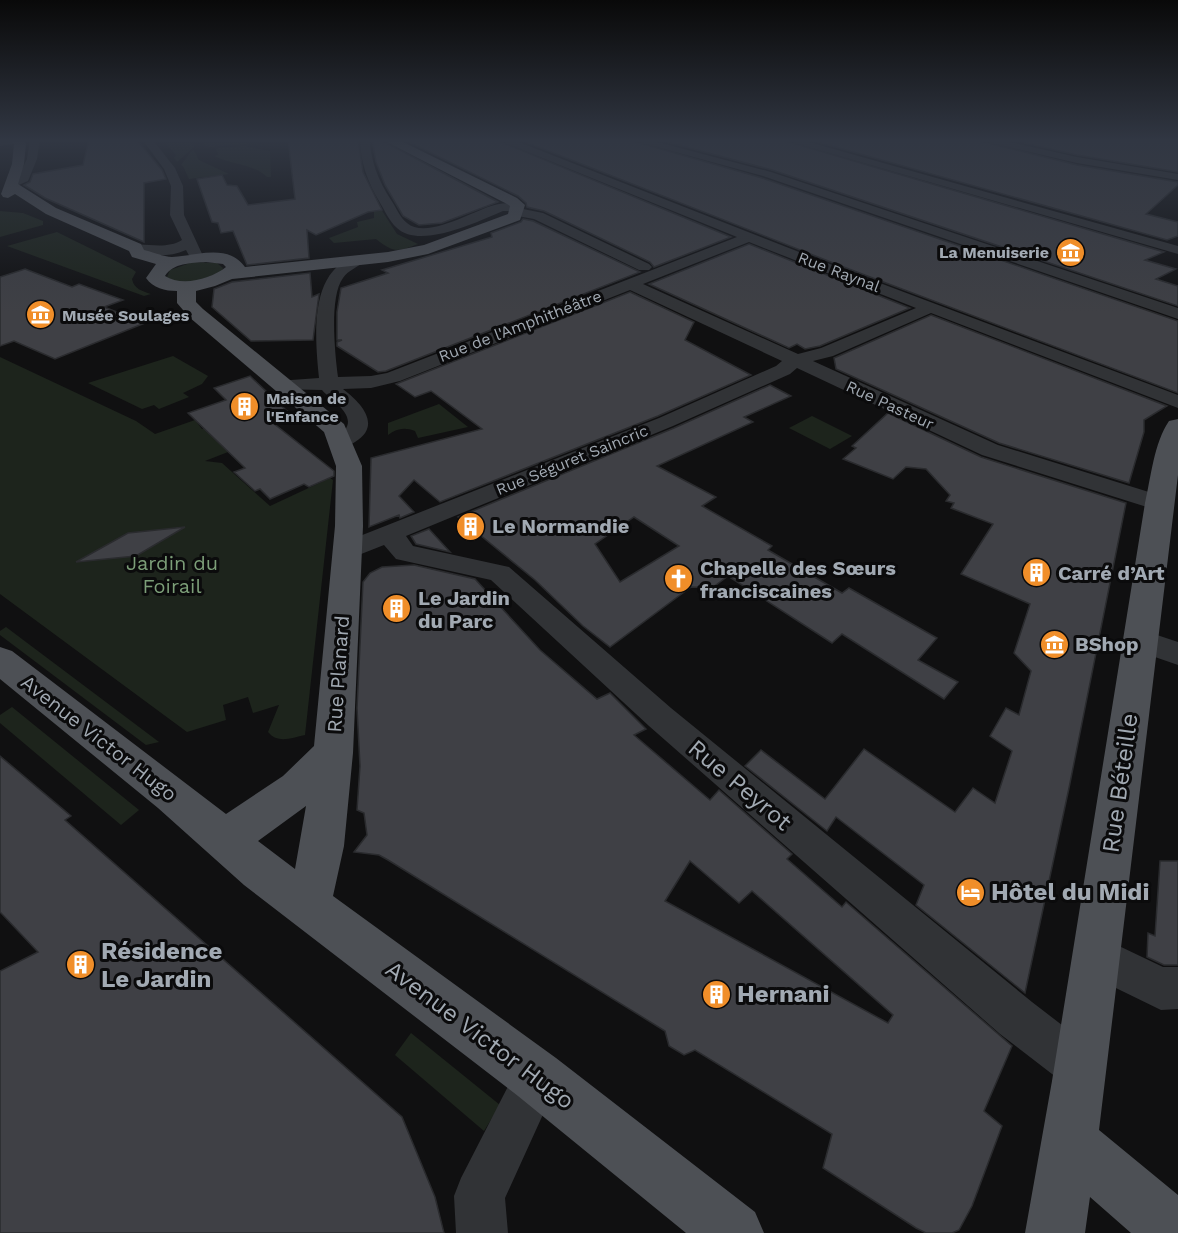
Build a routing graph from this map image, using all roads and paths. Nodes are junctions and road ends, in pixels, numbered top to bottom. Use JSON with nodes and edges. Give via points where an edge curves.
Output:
{"nodes":[{"id":1,"x":7,"y":197,"type":"edge"},
{"id":2,"x":9,"y":197,"type":"edge"},
{"id":3,"x":177,"y":197,"type":"edge"},
{"id":4,"x":382,"y":197,"type":"edge"},
{"id":5,"x":493,"y":197,"type":"edge"},
{"id":6,"x":647,"y":197,"type":"edge"},
{"id":7,"x":833,"y":197,"type":"edge"},
{"id":8,"x":989,"y":197,"type":"edge"},
{"id":9,"x":516,"y":209,"type":"junction"},
{"id":10,"x":750,"y":237,"type":"junction"},
{"id":11,"x":189,"y":242,"type":"junction"},
{"id":12,"x":135,"y":248,"type":"junction"},
{"id":13,"x":1178,"y":250,"type":"edge"},
{"id":14,"x":700,"y":256,"type":"junction"},
{"id":15,"x":197,"y":258,"type":"junction"},
{"id":16,"x":165,"y":267,"type":"junction"},
{"id":17,"x":644,"y":267,"type":"junction"},
{"id":18,"x":232,"y":269,"type":"junction"},
{"id":19,"x":343,"y":269,"type":"junction"},
{"id":20,"x":630,"y":284,"type":"junction"},
{"id":21,"x":186,"y":286,"type":"junction"},
{"id":22,"x":593,"y":298,"type":"junction"},
{"id":23,"x":932,"y":308,"type":"junction"},
{"id":24,"x":1178,"y":314,"type":"edge"},
{"id":25,"x":794,"y":361,"type":"junction"},
{"id":26,"x":329,"y":384,"type":"junction"},
{"id":27,"x":284,"y":386,"type":"junction"},
{"id":28,"x":1178,"y":402,"type":"edge"},
{"id":29,"x":1178,"y":426,"type":"edge"},
{"id":30,"x":340,"y":442,"type":"junction"},
{"id":31,"x":1159,"y":503,"type":"junction"},
{"id":32,"x":391,"y":532,"type":"junction"},
{"id":33,"x":346,"y":551,"type":"junction"},
{"id":34,"x":1139,"y":640,"type":"junction"},
{"id":35,"x":1178,"y":654,"type":"edge"},
{"id":36,"x":0,"y":660,"type":"edge"},
{"id":37,"x":333,"y":753,"type":"junction"},
{"id":38,"x":224,"y":840,"type":"junction"},
{"id":39,"x":308,"y":905,"type":"junction"},
{"id":40,"x":1096,"y":956,"type":"junction"},
{"id":41,"x":1178,"y":988,"type":"edge"},
{"id":42,"x":1081,"y":1068,"type":"junction"},
{"id":43,"x":537,"y":1077,"type":"junction"},
{"id":44,"x":1069,"y":1141,"type":"junction"},
{"id":45,"x":482,"y":1233,"type":"edge"},
{"id":46,"x":734,"y":1233,"type":"edge"},
{"id":47,"x":1055,"y":1233,"type":"edge"},
{"id":48,"x":1177,"y":1233,"type":"edge"}],
"edges":[{"from":1,"to":12,"type":"main road","via":[[17,205],[51,211]]},
{"from":2,"to":16,"type":"main road","via":[[131,255]]},
{"from":3,"to":11,"type":"street","via":[[177,215]]},
{"from":4,"to":9,"type":"street","via":[[402,226],[414,231],[448,229],[504,206]]},
{"from":5,"to":9,"type":"main road"},
{"from":6,"to":10,"type":"street","name":"Rue Raynal"},
{"from":7,"to":24,"type":"street"},
{"from":8,"to":13,"type":"street"},
{"from":9,"to":17,"type":"street","via":[[563,227]]},
{"from":9,"to":19,"type":"main road","via":[[515,217],[428,249]]},
{"from":10,"to":14,"type":"street","name":"Rue de l'Amphithéâtre"},
{"from":10,"to":23,"type":"street","name":"Rue Raynal"},
{"from":11,"to":12,"type":"street","via":[[168,252]]},
{"from":11,"to":15,"type":"street"},
{"from":12,"to":16,"type":"main road"},
{"from":14,"to":17,"type":"street","via":[[672,256]]},
{"from":14,"to":20,"type":"street","name":"Rue de l'Amphithéâtre"},
{"from":15,"to":16,"type":"main road"},
{"from":15,"to":18,"type":"main road","via":[[222,258]]},
{"from":16,"to":21,"type":"main road","via":[[155,275],[157,281]]},
{"from":17,"to":22,"type":"street","via":[[602,284]]},
{"from":18,"to":19,"type":"main road","via":[[317,263]]},
{"from":18,"to":21,"type":"main road","via":[[207,283]]},
{"from":19,"to":26,"type":"street","via":[[324,338]]},
{"from":20,"to":22,"type":"street","name":"Rue de l'Amphithéâtre"},
{"from":20,"to":25,"type":"street","name":"Rue Pasteur"},
{"from":21,"to":27,"type":"main road","name":"Rue Planard","via":[[187,303],[196,313]]},
{"from":22,"to":26,"type":"street","name":"Rue de l'Amphithéâtre","via":[[393,377]]},
{"from":23,"to":25,"type":"street","name":"Rue Séguret Saincric","via":[[827,352]]},
{"from":23,"to":28,"type":"street","name":"Rue Raynal"},
{"from":25,"to":31,"type":"street","name":"Rue Pasteur","via":[[990,450]]},
{"from":25,"to":32,"type":"street","name":"Rue Séguret Saincric","via":[[783,370],[666,422]]},
{"from":26,"to":27,"type":"street","name":"Rue de l'Amphithéâtre"},
{"from":26,"to":30,"type":"street","via":[[357,411],[355,433]]},
{"from":27,"to":30,"type":"main road","name":"Rue Planard","via":[[335,429]]},
{"from":29,"to":31,"type":"main road","name":"Rue Béteille"},
{"from":30,"to":33,"type":"main road","name":"Rue Planard","via":[[350,476]]},
{"from":31,"to":34,"type":"main road","name":"Rue Béteille"},
{"from":32,"to":33,"type":"street","name":"Rue Séguret Saincric"},
{"from":32,"to":42,"type":"street","name":"Rue Peyrot","via":[[405,553],[500,573],[652,710],[1016,1018]]},
{"from":33,"to":37,"type":"main road","name":"Rue Planard"},
{"from":34,"to":35,"type":"street"},
{"from":34,"to":40,"type":"main road","name":"Rue Béteille"},
{"from":36,"to":38,"type":"main road","name":"Avenue Victor Hugo"},
{"from":37,"to":38,"type":"main road","via":[[297,789]]},
{"from":37,"to":39,"type":"main road","name":"Rue Planard","via":[[322,846]]},
{"from":38,"to":39,"type":"main road","name":"Avenue Victor Hugo"},
{"from":39,"to":43,"type":"main road","name":"Avenue Victor Hugo"},
{"from":40,"to":41,"type":"street","via":[[1161,989]]},
{"from":40,"to":42,"type":"main road","name":"Rue Béteille"},
{"from":42,"to":44,"type":"main road","name":"Rue Béteille"},
{"from":43,"to":45,"type":"street","via":[[479,1196]]},
{"from":43,"to":46,"type":"main road","name":"Avenue Victor Hugo"},
{"from":44,"to":47,"type":"main road","name":"Rue Béteille"},
{"from":44,"to":48,"type":"main road"}]}
